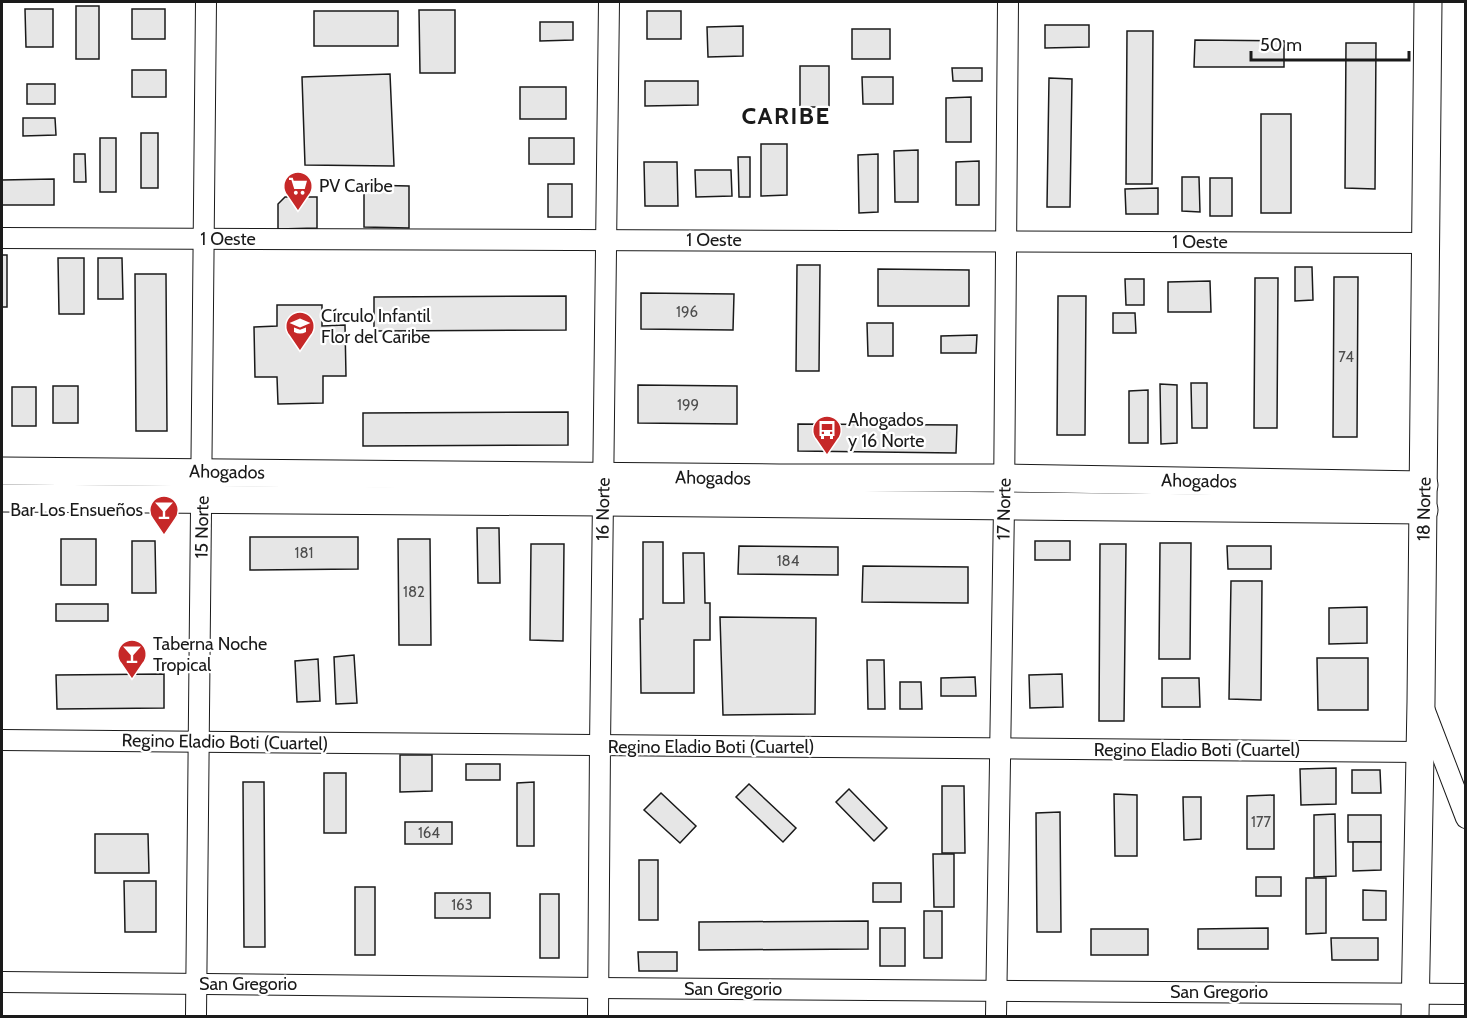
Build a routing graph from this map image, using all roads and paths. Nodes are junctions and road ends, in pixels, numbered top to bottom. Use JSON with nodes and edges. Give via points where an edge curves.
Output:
{"nodes":[{"id":1,"x":207,"y":2,"type":"edge"},
{"id":2,"x":609,"y":2,"type":"edge"},
{"id":3,"x":1008,"y":2,"type":"edge"},
{"id":4,"x":1428,"y":2,"type":"edge"},
{"id":5,"x":2,"y":238,"type":"edge"},
{"id":6,"x":205,"y":239,"type":"junction"},
{"id":7,"x":606,"y":240,"type":"junction"},
{"id":8,"x":1006,"y":241,"type":"junction"},
{"id":9,"x":1427,"y":243,"type":"junction"},
{"id":10,"x":2,"y":471,"type":"edge"},
{"id":11,"x":203,"y":472,"type":"junction"},
{"id":12,"x":1004,"y":478,"type":"junction"},
{"id":13,"x":603,"y":489,"type":"junction"},
{"id":14,"x":2,"y":498,"type":"edge"},
{"id":15,"x":1424,"y":498,"type":"junction"},
{"id":16,"x":202,"y":499,"type":"junction"},
{"id":17,"x":1004,"y":506,"type":"junction"},
{"id":18,"x":1421,"y":702,"type":"junction"},
{"id":19,"x":2,"y":740,"type":"edge"},
{"id":20,"x":200,"y":742,"type":"junction"},
{"id":21,"x":600,"y":746,"type":"junction"},
{"id":22,"x":1001,"y":748,"type":"junction"},
{"id":23,"x":1420,"y":752,"type":"junction"},
{"id":24,"x":1466,"y":818,"type":"edge"},
{"id":25,"x":2,"y":982,"type":"edge"},
{"id":26,"x":196,"y":984,"type":"junction"},
{"id":27,"x":598,"y":988,"type":"junction"},
{"id":28,"x":996,"y":990,"type":"junction"},
{"id":29,"x":1466,"y":993,"type":"edge"},
{"id":30,"x":1415,"y":1005,"type":"edge"},
{"id":31,"x":196,"y":1017,"type":"edge"},
{"id":32,"x":598,"y":1017,"type":"edge"},
{"id":33,"x":996,"y":1017,"type":"edge"}],
"edges":[{"from":1,"to":6,"type":"street","name":"15 Norte"},
{"from":2,"to":7,"type":"street","name":"16 Norte"},
{"from":3,"to":8,"type":"street","name":"17 Norte"},
{"from":4,"to":9,"type":"main road","name":"18 Norte"},
{"from":5,"to":6,"type":"street","name":"1 Oeste"},
{"from":6,"to":7,"type":"street","name":"1 Oeste"},
{"from":6,"to":11,"type":"street","name":"15 Norte"},
{"from":7,"to":8,"type":"street","name":"1 Oeste"},
{"from":7,"to":13,"type":"street","name":"16 Norte"},
{"from":8,"to":9,"type":"street","name":"1 Oeste"},
{"from":8,"to":12,"type":"street","name":"17 Norte"},
{"from":9,"to":15,"type":"main road","name":"18 Norte"},
{"from":10,"to":11,"type":"main road","name":"Ahogados"},
{"from":11,"to":13,"type":"main road","name":"Ahogados"},
{"from":11,"to":16,"type":"street","name":"15 Norte"},
{"from":12,"to":13,"type":"main road","name":"Ahogados"},
{"from":12,"to":15,"type":"main road","name":"Ahogados"},
{"from":12,"to":17,"type":"street","name":"17 Norte"},
{"from":13,"to":16,"type":"main road","name":"Ahogados"},
{"from":13,"to":17,"type":"main road","name":"Ahogados"},
{"from":13,"to":21,"type":"street","name":"16 Norte"},
{"from":14,"to":16,"type":"main road","name":"Ahogados"},
{"from":15,"to":17,"type":"main road","name":"Ahogados"},
{"from":15,"to":18,"type":"main road","name":"18 Norte"},
{"from":16,"to":20,"type":"street","name":"15 Norte"},
{"from":17,"to":22,"type":"street","name":"17 Norte"},
{"from":18,"to":23,"type":"main road","name":"18 Norte"},
{"from":18,"to":24,"type":"street"},
{"from":19,"to":20,"type":"street","name":"Regino Eladio Boti (Cuartel)"},
{"from":20,"to":21,"type":"street","name":"Regino Eladio Boti (Cuartel)"},
{"from":20,"to":26,"type":"street","name":"15 Norte"},
{"from":21,"to":22,"type":"street","name":"Regino Eladio Boti (Cuartel)"},
{"from":21,"to":27,"type":"street","name":"16 Norte"},
{"from":22,"to":23,"type":"street","name":"Regino Eladio Boti (Cuartel)"},
{"from":22,"to":28,"type":"street","name":"17 Norte"},
{"from":23,"to":30,"type":"main road","name":"18 Norte"},
{"from":25,"to":26,"type":"street","name":"San Gregorio"},
{"from":26,"to":27,"type":"street","name":"San Gregorio"},
{"from":26,"to":31,"type":"street","name":"15 Norte"},
{"from":27,"to":28,"type":"street","name":"San Gregorio"},
{"from":27,"to":32,"type":"street","name":"16 Norte"},
{"from":28,"to":30,"type":"street","name":"San Gregorio"},
{"from":28,"to":33,"type":"street","name":"17 Norte"},
{"from":29,"to":30,"type":"street","name":"San Gregorio"}]}
